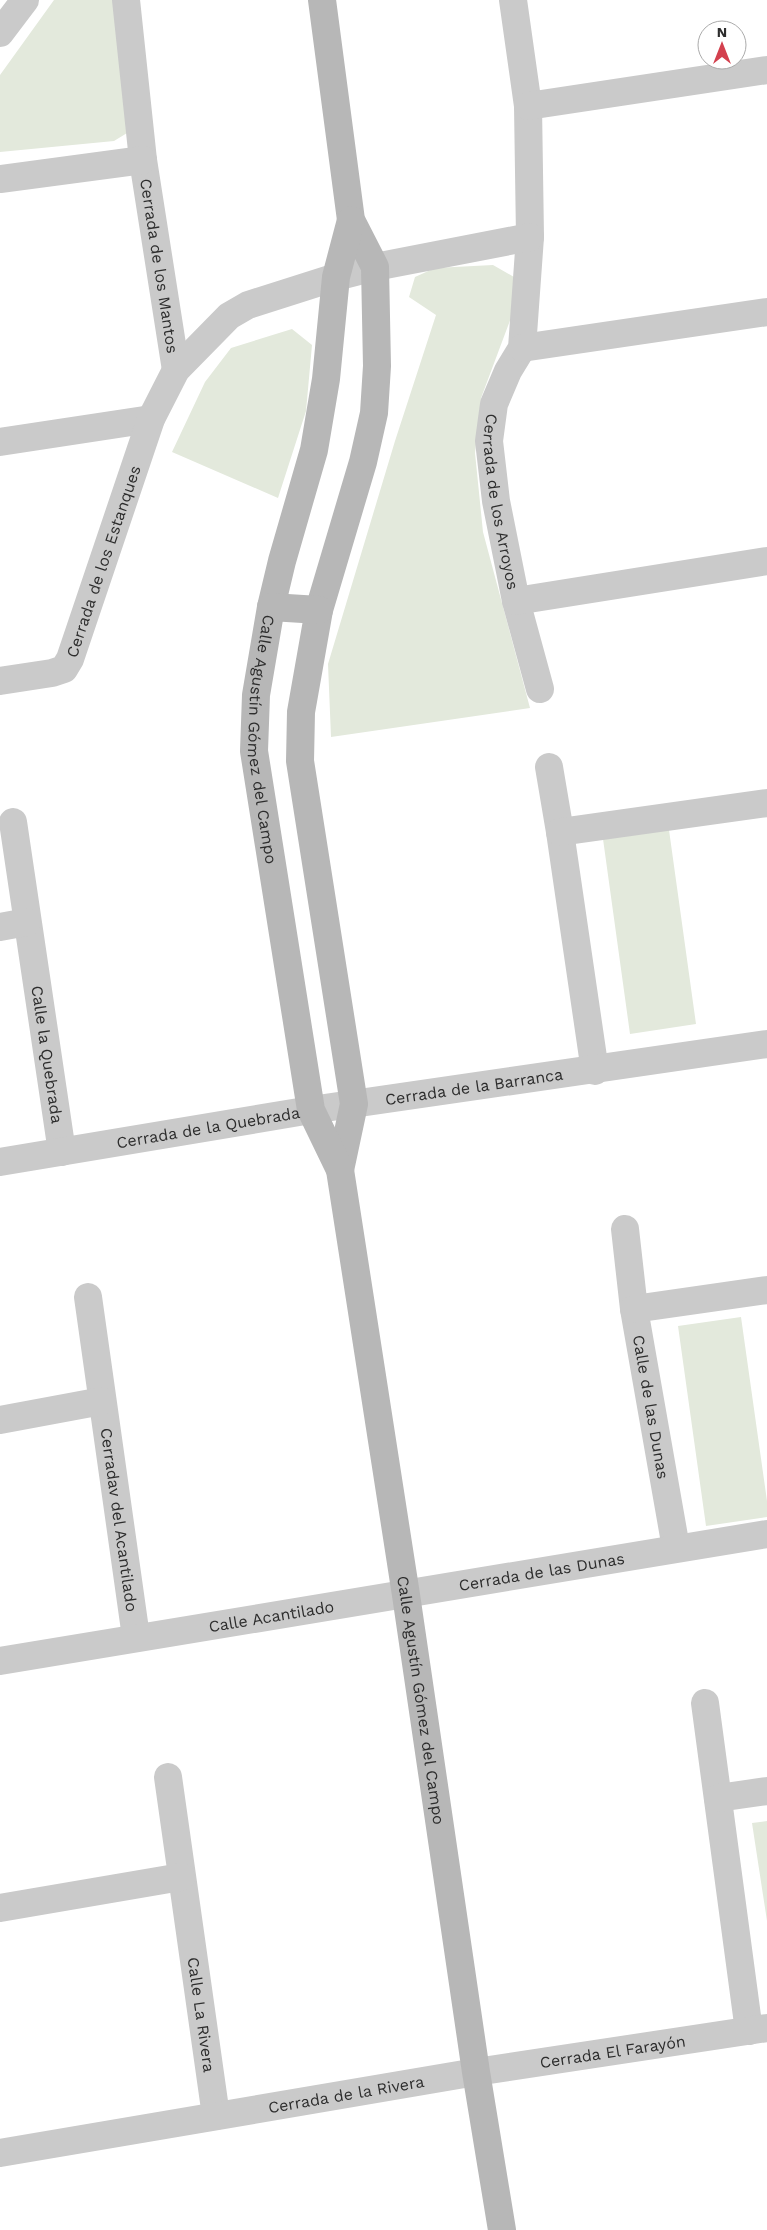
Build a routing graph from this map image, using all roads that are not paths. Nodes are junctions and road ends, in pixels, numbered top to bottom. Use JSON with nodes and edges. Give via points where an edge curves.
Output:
{"nodes":[{"id":1,"x":25,"y":0,"type":"edge"},
{"id":2,"x":126,"y":0,"type":"edge"},
{"id":3,"x":322,"y":0,"type":"edge"},
{"id":4,"x":513,"y":0,"type":"edge"},
{"id":5,"x":0,"y":33,"type":"edge"},
{"id":6,"x":767,"y":70,"type":"edge"},
{"id":7,"x":528,"y":106,"type":"junction"},
{"id":8,"x":143,"y":160,"type":"junction"},
{"id":9,"x":0,"y":178,"type":"edge"},
{"id":10,"x":351,"y":220,"type":"junction"},
{"id":11,"x":530,"y":237,"type":"junction"},
{"id":12,"x":375,"y":267,"type":"junction"},
{"id":13,"x":336,"y":277,"type":"junction"},
{"id":14,"x":767,"y":312,"type":"edge"},
{"id":15,"x":522,"y":348,"type":"junction"},
{"id":16,"x":176,"y":370,"type":"junction"},
{"id":17,"x":151,"y":419,"type":"junction"},
{"id":18,"x":0,"y":442,"type":"edge"},
{"id":19,"x":767,"y":561,"type":"edge"},
{"id":20,"x":516,"y":601,"type":"junction"},
{"id":21,"x":271,"y":607,"type":"junction"},
{"id":22,"x":319,"y":610,"type":"junction"},
{"id":23,"x":0,"y":681,"type":"edge"},
{"id":24,"x":540,"y":689,"type":"dead end"},
{"id":25,"x":549,"y":767,"type":"dead end"},
{"id":26,"x":767,"y":803,"type":"edge"},
{"id":27,"x":13,"y":822,"type":"dead end"},
{"id":28,"x":560,"y":832,"type":"junction"},
{"id":29,"x":27,"y":922,"type":"junction"},
{"id":30,"x":0,"y":927,"type":"edge"},
{"id":31,"x":767,"y":1044,"type":"edge"},
{"id":32,"x":595,"y":1070,"type":"junction"},
{"id":33,"x":354,"y":1104,"type":"junction"},
{"id":34,"x":311,"y":1110,"type":"junction"},
{"id":35,"x":62,"y":1152,"type":"junction"},
{"id":36,"x":0,"y":1162,"type":"edge"},
{"id":37,"x":340,"y":1170,"type":"junction"},
{"id":38,"x":625,"y":1229,"type":"dead end"},
{"id":39,"x":767,"y":1290,"type":"edge"},
{"id":40,"x":88,"y":1297,"type":"dead end"},
{"id":41,"x":634,"y":1309,"type":"junction"},
{"id":42,"x":102,"y":1401,"type":"junction"},
{"id":43,"x":0,"y":1420,"type":"edge"},
{"id":44,"x":767,"y":1534,"type":"edge"},
{"id":45,"x":676,"y":1548,"type":"junction"},
{"id":46,"x":406,"y":1595,"type":"junction"},
{"id":47,"x":136,"y":1637,"type":"junction"},
{"id":48,"x":0,"y":1661,"type":"edge"},
{"id":49,"x":705,"y":1702,"type":"dead end"},
{"id":50,"x":168,"y":1777,"type":"dead end"},
{"id":51,"x":767,"y":1791,"type":"edge"},
{"id":52,"x":718,"y":1798,"type":"junction"},
{"id":53,"x":181,"y":1877,"type":"junction"},
{"id":54,"x":0,"y":1908,"type":"edge"},
{"id":55,"x":758,"y":2030,"type":"edge"},
{"id":56,"x":476,"y":2072,"type":"junction"},
{"id":57,"x":216,"y":2116,"type":"junction"},
{"id":58,"x":0,"y":2153,"type":"edge"},
{"id":59,"x":502,"y":2230,"type":"edge"}],
"edges":[{"from":1,"to":5,"type":"street"},
{"from":2,"to":8,"type":"street","name":"Cerrada de los Mantos"},
{"from":3,"to":10,"type":"street","name":"Calle Agustín Gómez del Campo"},
{"from":4,"to":7,"type":"street","name":"Cerrada de los Arroyos"},
{"from":6,"to":7,"type":"street"},
{"from":7,"to":11,"type":"street","name":"Cerrada de los Arroyos"},
{"from":8,"to":9,"type":"street","name":"Cerrada de los Mantos"},
{"from":8,"to":16,"type":"street","name":"Cerrada de los Mantos"},
{"from":10,"to":12,"type":"street","name":"Calle Agustín Gómez del Campo"},
{"from":10,"to":13,"type":"street","name":"Calle Agustín Gómez del Campo"},
{"from":11,"to":12,"type":"street","name":"Cerrada de los Estanques"},
{"from":11,"to":15,"type":"street","name":"Cerrada de los Arroyos"},
{"from":12,"to":13,"type":"street","name":"Cerrada de los Estanques"},
{"from":12,"to":22,"type":"street","name":"Calle Agustín Gómez del Campo","via":[[377,366],[374,413],[363,462]]},
{"from":13,"to":16,"type":"street","name":"Cerrada de los Estanques","via":[[248,304],[229,316]]},
{"from":13,"to":21,"type":"street","name":"Calle Agustín Gómez del Campo","via":[[319,424]]},
{"from":14,"to":15,"type":"street"},
{"from":15,"to":20,"type":"street","name":"Cerrada de los Arroyos","via":[[494,404],[489,442],[496,501]]},
{"from":16,"to":17,"type":"street","name":"Cerrada de los Estanques"},
{"from":17,"to":18,"type":"street"},
{"from":17,"to":23,"type":"street","name":"Cerrada de los Estanques","via":[[70,659],[64,668],[52,673]]},
{"from":19,"to":20,"type":"street","name":"Cerrada de los Arroyos"},
{"from":20,"to":24,"type":"street","name":"Cerrada de los Arroyos"},
{"from":21,"to":22,"type":"street"},
{"from":21,"to":34,"type":"street","name":"Calle Agustín Gómez del Campo","via":[[256,695],[254,751]]},
{"from":22,"to":33,"type":"street","name":"Calle Agustín Gómez del Campo","via":[[301,712],[300,761]]},
{"from":25,"to":28,"type":"street"},
{"from":26,"to":28,"type":"street"},
{"from":27,"to":29,"type":"street"},
{"from":28,"to":32,"type":"street"},
{"from":29,"to":30,"type":"street"},
{"from":29,"to":35,"type":"street","name":"Calle la Quebrada"},
{"from":31,"to":32,"type":"street","name":"Cerrada de la Barranca"},
{"from":32,"to":33,"type":"street","name":"Cerrada de la Barranca"},
{"from":33,"to":34,"type":"street","name":"Cerrada de la Quebrada"},
{"from":33,"to":37,"type":"street","name":"Calle Agustín Gómez del Campo"},
{"from":34,"to":35,"type":"street","name":"Cerrada de la Quebrada"},
{"from":34,"to":37,"type":"street","name":"Calle Agustín Gómez del Campo"},
{"from":35,"to":36,"type":"street"},
{"from":37,"to":46,"type":"street","name":"Calle Agustín Gómez del Campo"},
{"from":38,"to":41,"type":"street"},
{"from":39,"to":41,"type":"street"},
{"from":40,"to":42,"type":"street","name":"Cerradav del Acantilado"},
{"from":41,"to":45,"type":"street","name":"Calle de las Dunas"},
{"from":42,"to":43,"type":"street"},
{"from":42,"to":47,"type":"street","name":"Cerradav del Acantilado"},
{"from":44,"to":45,"type":"street"},
{"from":45,"to":46,"type":"street","name":"Cerrada de las Dunas"},
{"from":46,"to":47,"type":"street","name":"Calle Acantilado"},
{"from":46,"to":56,"type":"street","name":"Calle Agustín Gómez del Campo"},
{"from":47,"to":48,"type":"street","name":"Calle Acantilado"},
{"from":49,"to":52,"type":"street","name":"Cerrada El Farayón"},
{"from":50,"to":53,"type":"street"},
{"from":51,"to":52,"type":"street"},
{"from":52,"to":55,"type":"street","name":"Cerrada El Farayón"},
{"from":53,"to":54,"type":"street"},
{"from":53,"to":57,"type":"street","name":"Calle La Rivera"},
{"from":55,"to":56,"type":"street","name":"Cerrada El Farayón"},
{"from":56,"to":57,"type":"street","name":"Cerrada de la Rivera"},
{"from":56,"to":59,"type":"street","name":"Calle Agustín Gómez del Campo"},
{"from":57,"to":58,"type":"street"}]}
